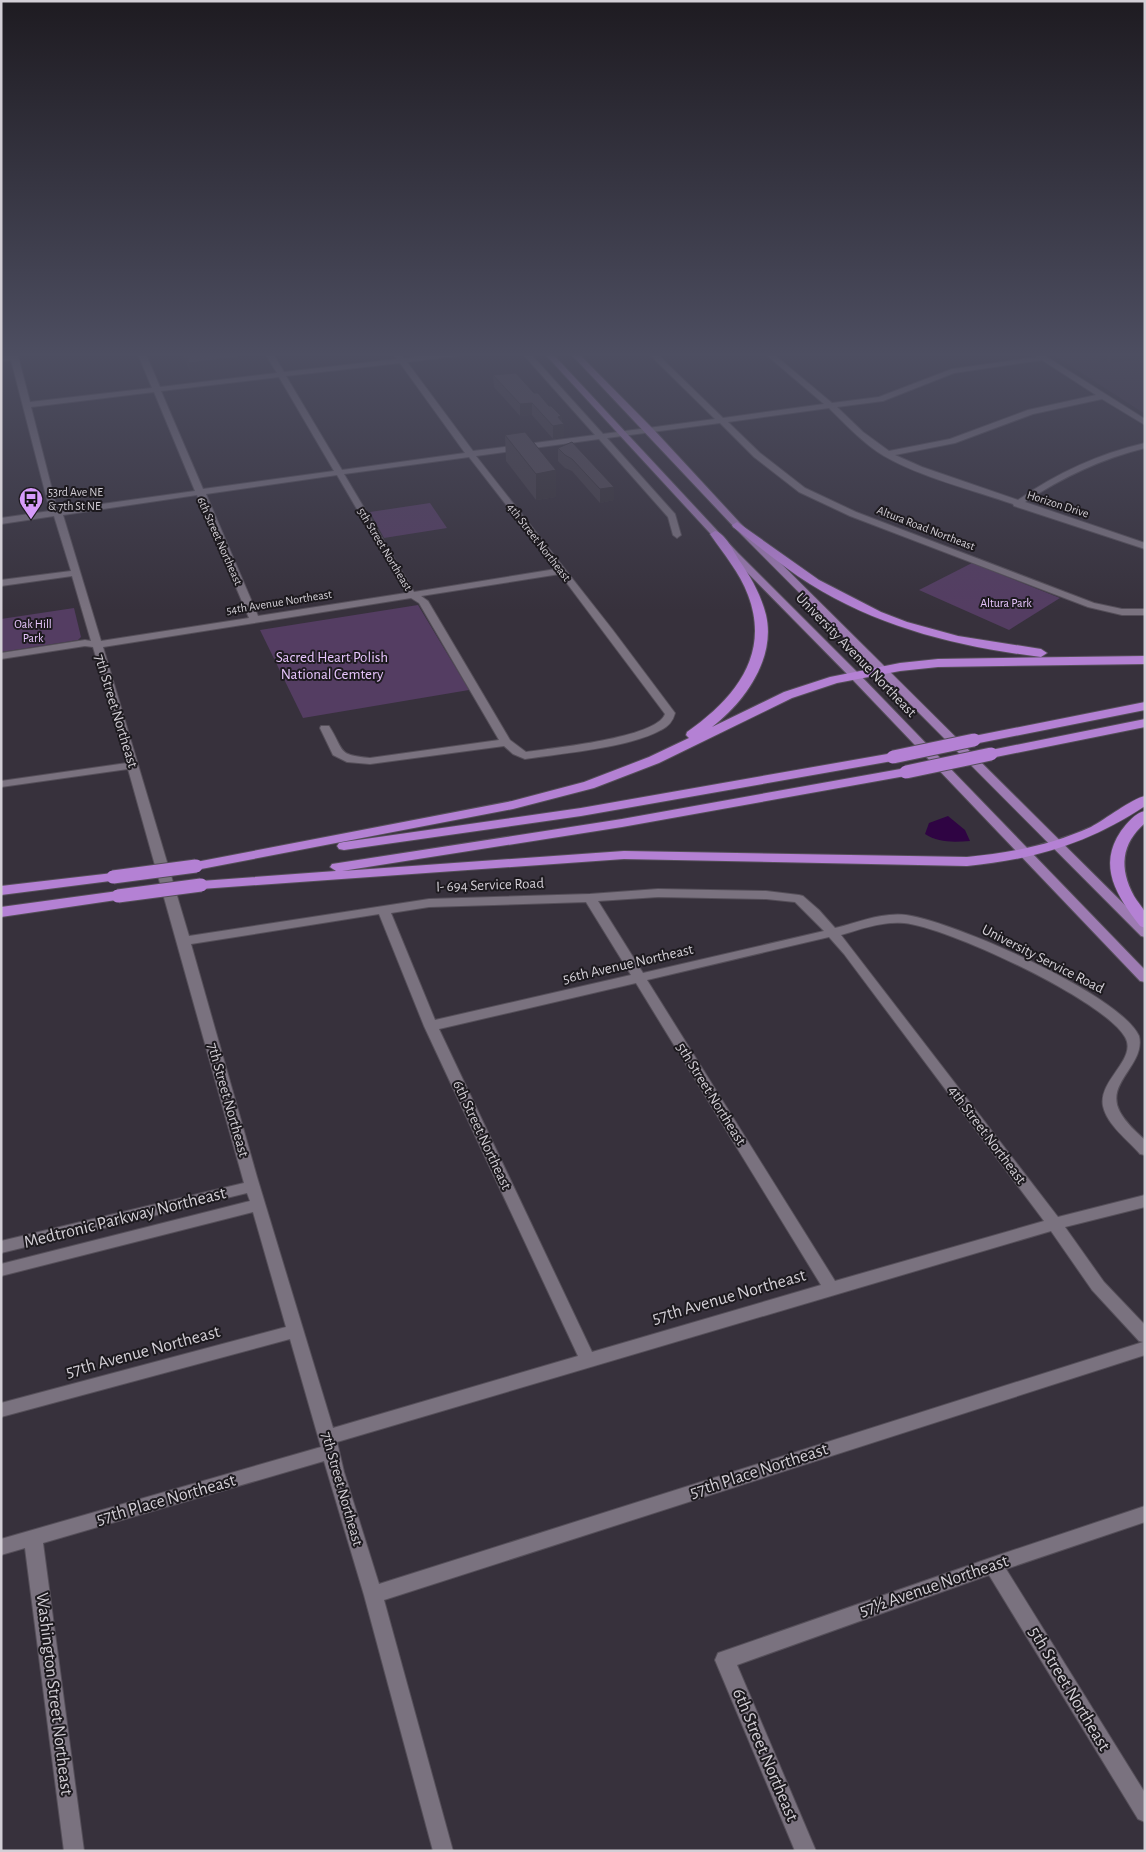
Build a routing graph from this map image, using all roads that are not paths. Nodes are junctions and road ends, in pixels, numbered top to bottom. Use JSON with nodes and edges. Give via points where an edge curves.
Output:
{"nodes":[{"id":1,"x":35,"y":438,"type":"edge"},
{"id":2,"x":176,"y":438,"type":"edge"},
{"id":3,"x":319,"y":438,"type":"edge"},
{"id":4,"x":459,"y":438,"type":"edge"},
{"id":5,"x":584,"y":438,"type":"edge"},
{"id":6,"x":601,"y":438,"type":"edge"},
{"id":7,"x":627,"y":438,"type":"edge"},
{"id":8,"x":658,"y":438,"type":"edge"},
{"id":9,"x":740,"y":438,"type":"edge"},
{"id":10,"x":866,"y":438,"type":"edge"},
{"id":11,"x":959,"y":438,"type":"edge"},
{"id":12,"x":1145,"y":446,"type":"edge"},
{"id":13,"x":888,"y":454,"type":"junction"},
{"id":14,"x":472,"y":456,"type":"junction"},
{"id":15,"x":339,"y":473,"type":"junction"},
{"id":16,"x":199,"y":492,"type":"junction"},
{"id":17,"x":1017,"y":504,"type":"junction"},
{"id":18,"x":58,"y":513,"type":"junction"},
{"id":19,"x":1,"y":521,"type":"edge"},
{"id":20,"x":737,"y":525,"type":"junction"},
{"id":21,"x":677,"y":534,"type":"dead end"},
{"id":22,"x":715,"y":534,"type":"junction"},
{"id":23,"x":1145,"y":537,"type":"edge"},
{"id":24,"x":1140,"y":545,"type":"edge"},
{"id":25,"x":561,"y":571,"type":"junction"},
{"id":26,"x":75,"y":573,"type":"junction"},
{"id":27,"x":1,"y":583,"type":"edge"},
{"id":28,"x":411,"y":594,"type":"junction"},
{"id":29,"x":1145,"y":612,"type":"edge"},
{"id":30,"x":254,"y":619,"type":"junction"},
{"id":31,"x":97,"y":645,"type":"junction"},
{"id":32,"x":1,"y":656,"type":"edge"},
{"id":33,"x":1145,"y":659,"type":"edge"},
{"id":34,"x":884,"y":670,"type":"junction"},
{"id":35,"x":855,"y":676,"type":"junction"},
{"id":36,"x":1145,"y":706,"type":"edge"},
{"id":37,"x":1145,"y":722,"type":"edge"},
{"id":38,"x":325,"y":728,"type":"dead end"},
{"id":39,"x":506,"y":742,"type":"junction"},
{"id":40,"x":133,"y":765,"type":"junction"},
{"id":41,"x":609,"y":778,"type":"junction"},
{"id":42,"x":1,"y":784,"type":"edge"},
{"id":43,"x":1145,"y":800,"type":"edge"},
{"id":44,"x":1145,"y":815,"type":"edge"},
{"id":45,"x":1058,"y":845,"type":"junction"},
{"id":46,"x":1025,"y":854,"type":"junction"},
{"id":47,"x":196,"y":866,"type":"junction"},
{"id":48,"x":201,"y":884,"type":"junction"},
{"id":49,"x":1,"y":891,"type":"edge"},
{"id":50,"x":590,"y":898,"type":"junction"},
{"id":51,"x":799,"y":899,"type":"joint"},
{"id":52,"x":383,"y":909,"type":"junction"},
{"id":53,"x":1,"y":912,"type":"edge"},
{"id":54,"x":1145,"y":923,"type":"edge"},
{"id":55,"x":1145,"y":932,"type":"edge"},
{"id":56,"x":831,"y":933,"type":"junction"},
{"id":57,"x":184,"y":942,"type":"junction"},
{"id":58,"x":1145,"y":978,"type":"edge"},
{"id":59,"x":640,"y":979,"type":"junction"},
{"id":60,"x":431,"y":1026,"type":"junction"},
{"id":61,"x":1145,"y":1150,"type":"edge"},
{"id":62,"x":253,"y":1186,"type":"junction"},
{"id":63,"x":1145,"y":1201,"type":"edge"},
{"id":64,"x":258,"y":1205,"type":"junction"},
{"id":65,"x":1055,"y":1224,"type":"junction"},
{"id":66,"x":1,"y":1247,"type":"edge"},
{"id":67,"x":1,"y":1270,"type":"edge"},
{"id":68,"x":832,"y":1289,"type":"junction"},
{"id":69,"x":294,"y":1332,"type":"junction"},
{"id":70,"x":1145,"y":1336,"type":"edge"},
{"id":71,"x":1145,"y":1348,"type":"edge"},
{"id":72,"x":587,"y":1359,"type":"junction"},
{"id":73,"x":1,"y":1410,"type":"edge"},
{"id":74,"x":328,"y":1445,"type":"junction"},
{"id":75,"x":1145,"y":1514,"type":"edge"},
{"id":76,"x":34,"y":1538,"type":"junction"},
{"id":77,"x":1,"y":1547,"type":"edge"},
{"id":78,"x":994,"y":1565,"type":"junction"},
{"id":79,"x":374,"y":1595,"type":"junction"},
{"id":80,"x":725,"y":1660,"type":"joint"},
{"id":81,"x":1145,"y":1812,"type":"edge"},
{"id":82,"x":74,"y":1851,"type":"edge"},
{"id":83,"x":443,"y":1851,"type":"edge"},
{"id":84,"x":806,"y":1851,"type":"edge"}],
"edges":[{"from":1,"to":18,"type":"street","name":"7th Street Northeast","via":[[53,510]]},
{"from":2,"to":16,"type":"street","name":"6th Street Northeast"},
{"from":3,"to":15,"type":"street","name":"5th Street Northeast"},
{"from":4,"to":14,"type":"street","name":"4th Street Northeast"},
{"from":5,"to":14,"type":"street"},
{"from":6,"to":21,"type":"street","via":[[672,516]]},
{"from":7,"to":22,"type":"main road","name":"University Avenue Northeast"},
{"from":8,"to":20,"type":"main road","name":"University Avenue Northeast"},
{"from":9,"to":29,"type":"street","name":"Altura Road Northeast","via":[[802,490],[853,514],[1092,605],[1122,612]]},
{"from":10,"to":13,"type":"street","name":"Horizon Drive"},
{"from":11,"to":13,"type":"street"},
{"from":12,"to":17,"type":"street","via":[[1101,457],[1050,481]]},
{"from":13,"to":17,"type":"street","name":"Horizon Drive","via":[[919,469]]},
{"from":14,"to":15,"type":"street"},
{"from":14,"to":25,"type":"street","name":"4th Street Northeast"},
{"from":15,"to":16,"type":"street"},
{"from":15,"to":28,"type":"street","name":"5th Street Northeast"},
{"from":16,"to":18,"type":"street"},
{"from":16,"to":30,"type":"street","name":"6th Street Northeast"},
{"from":17,"to":24,"type":"street","name":"Horizon Drive"},
{"from":18,"to":19,"type":"street"},
{"from":18,"to":26,"type":"street","name":"7th Street Northeast"},
{"from":20,"to":33,"type":"highway","via":[[828,590],[865,609],[920,629],[972,643],[1029,652]]},
{"from":20,"to":34,"type":"main road","name":"University Avenue Northeast"},
{"from":22,"to":35,"type":"main road","name":"University Avenue Northeast"},
{"from":22,"to":41,"type":"highway","via":[[746,580],[760,610],[762,642],[756,667],[737,696],[702,728],[640,765]]},
{"from":23,"to":24,"type":"street"},
{"from":25,"to":28,"type":"street","name":"54th Avenue Northeast"},
{"from":25,"to":39,"type":"street","name":"4th Street Northeast","via":[[670,713],[668,720],[656,729],[629,738],[525,756]]},
{"from":26,"to":27,"type":"street"},
{"from":26,"to":31,"type":"street","name":"7th Street Northeast"},
{"from":28,"to":30,"type":"street","name":"54th Avenue Northeast"},
{"from":28,"to":39,"type":"street","name":"5th Street Northeast","via":[[423,601]]},
{"from":30,"to":31,"type":"street","name":"54th Avenue Northeast"},
{"from":31,"to":32,"type":"street","name":"54th Avenue Northeast","via":[[85,643]]},
{"from":31,"to":40,"type":"street","name":"7th Street Northeast"},
{"from":33,"to":34,"type":"highway","via":[[938,663]]},
{"from":34,"to":35,"type":"highway"},
{"from":34,"to":45,"type":"main road","name":"University Avenue Northeast"},
{"from":35,"to":41,"type":"highway","via":[[788,695],[654,760]]},
{"from":35,"to":46,"type":"main road","name":"University Avenue Northeast"},
{"from":36,"to":47,"type":"highway","bridge":true,"via":[[893,757],[565,815]]},
{"from":37,"to":48,"type":"highway","bridge":true,"via":[[906,772],[569,834]]},
{"from":38,"to":39,"type":"street","via":[[337,753],[347,759],[370,761]]},
{"from":40,"to":42,"type":"street"},
{"from":40,"to":57,"type":"street","name":"7th Street Northeast"},
{"from":41,"to":47,"type":"highway","via":[[513,805]]},
{"from":43,"to":45,"type":"highway","via":[[1103,828]]},
{"from":44,"to":54,"type":"highway","via":[[1125,834],[1116,859],[1119,883],[1127,900]]},
{"from":45,"to":46,"type":"highway"},
{"from":45,"to":55,"type":"main road","name":"University Avenue Northeast"},
{"from":46,"to":48,"type":"highway","via":[[998,859],[937,862],[682,854],[602,856]]},
{"from":46,"to":58,"type":"main road","name":"University Avenue Northeast"},
{"from":47,"to":49,"type":"highway","bridge":true},
{"from":48,"to":53,"type":"highway","bridge":true},
{"from":50,"to":51,"type":"street","name":"I- 694 Service Road","via":[[658,893],[766,895]]},
{"from":50,"to":52,"type":"street","name":"I- 694 Service Road","via":[[429,903]]},
{"from":50,"to":59,"type":"street","name":"5th Street Northeast"},
{"from":51,"to":56,"type":"street","name":"4th Street Northeast"},
{"from":52,"to":57,"type":"street","name":"I- 694 Service Road"},
{"from":52,"to":60,"type":"street","name":"6th Street Northeast"},
{"from":56,"to":59,"type":"street","name":"56th Avenue Northeast"},
{"from":56,"to":61,"type":"street","name":"University Service Road","via":[[892,919],[926,923],[990,948],[1109,1012],[1132,1037],[1135,1050],[1113,1085],[1110,1106]]},
{"from":56,"to":65,"type":"street","name":"4th Street Northeast"},
{"from":57,"to":62,"type":"street","name":"7th Street Northeast"},
{"from":59,"to":60,"type":"street","name":"56th Avenue Northeast"},
{"from":59,"to":68,"type":"street","name":"5th Street Northeast"},
{"from":60,"to":72,"type":"street","name":"6th Street Northeast"},
{"from":62,"to":64,"type":"street","name":"7th Street Northeast"},
{"from":62,"to":66,"type":"street","name":"Medtronic Parkway Northeast"},
{"from":63,"to":65,"type":"street","name":"57th Avenue Northeast"},
{"from":64,"to":67,"type":"street","name":"Medtronic Parkway Northeast"},
{"from":64,"to":69,"type":"street","name":"7th Street Northeast"},
{"from":65,"to":68,"type":"street","name":"57th Avenue Northeast"},
{"from":65,"to":70,"type":"street","name":"4th Street Northeast","via":[[1098,1286]]},
{"from":68,"to":72,"type":"street","name":"57th Avenue Northeast"},
{"from":69,"to":73,"type":"street","name":"57th Avenue Northeast"},
{"from":69,"to":74,"type":"street","name":"7th Street Northeast"},
{"from":71,"to":79,"type":"street","name":"57th Place Northeast"},
{"from":72,"to":74,"type":"street","name":"57th Avenue Northeast"},
{"from":74,"to":76,"type":"street","name":"57th Place Northeast"},
{"from":74,"to":79,"type":"street","name":"7th Street Northeast"},
{"from":75,"to":78,"type":"street","name":"57½ Avenue Northeast"},
{"from":76,"to":77,"type":"street","name":"57th Place Northeast"},
{"from":76,"to":82,"type":"street","name":"Washington Street Northeast"},
{"from":78,"to":80,"type":"street","name":"57½ Avenue Northeast"},
{"from":78,"to":81,"type":"street","name":"5th Street Northeast"},
{"from":79,"to":83,"type":"street","name":"7th Street Northeast"},
{"from":80,"to":84,"type":"street","name":"6th Street Northeast"}]}
